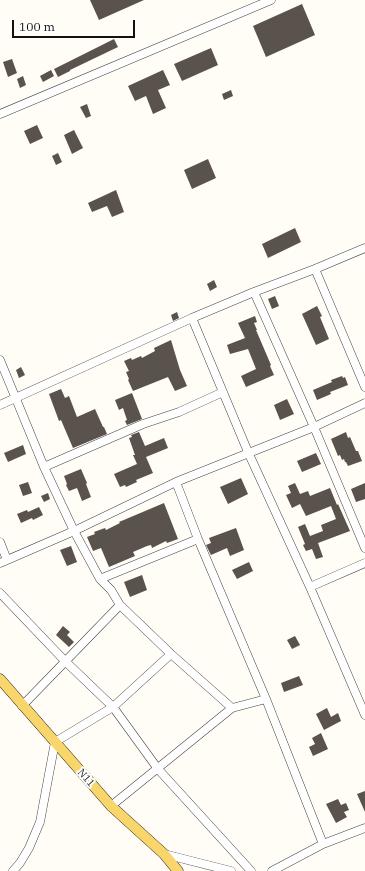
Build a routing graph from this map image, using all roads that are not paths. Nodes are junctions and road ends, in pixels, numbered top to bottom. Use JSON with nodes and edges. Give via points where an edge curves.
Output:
{"nodes":[{"id":1,"x":271,"y":0,"type":"edge"},
{"id":2,"x":0,"y":114,"type":"edge"},
{"id":3,"x":365,"y":248,"type":"edge"},
{"id":4,"x":315,"y":269,"type":"junction"},
{"id":5,"x":254,"y":292,"type":"junction"},
{"id":6,"x":192,"y":318,"type":"junction"},
{"id":7,"x":0,"y":360,"type":"edge"},
{"id":8,"x":365,"y":387,"type":"edge"},
{"id":9,"x":223,"y":392,"type":"junction"},
{"id":10,"x":15,"y":398,"type":"junction"},
{"id":11,"x":365,"y":403,"type":"edge"},
{"id":12,"x":0,"y":405,"type":"edge"},
{"id":13,"x":314,"y":427,"type":"junction"},
{"id":14,"x":248,"y":452,"type":"junction"},
{"id":15,"x":44,"y":467,"type":"junction"},
{"id":16,"x":176,"y":482,"type":"junction"},
{"id":17,"x":74,"y":530,"type":"junction"},
{"id":18,"x":198,"y":539,"type":"junction"},
{"id":19,"x":0,"y":542,"type":"edge"},
{"id":20,"x":365,"y":548,"type":"edge"},
{"id":21,"x":4,"y":561,"type":"edge"},
{"id":22,"x":365,"y":564,"type":"edge"},
{"id":23,"x":100,"y":579,"type":"junction"},
{"id":24,"x":310,"y":587,"type":"junction"},
{"id":25,"x":0,"y":593,"type":"edge"},
{"id":26,"x":120,"y":605,"type":"junction"},
{"id":27,"x":171,"y":654,"type":"junction"},
{"id":28,"x":66,"y":661,"type":"junction"},
{"id":29,"x":0,"y":679,"type":"edge"},
{"id":30,"x":266,"y":699,"type":"junction"},
{"id":31,"x":22,"y":706,"type":"junction"},
{"id":32,"x":113,"y":707,"type":"junction"},
{"id":33,"x":232,"y":708,"type":"junction"},
{"id":34,"x":365,"y":715,"type":"edge"},
{"id":35,"x":54,"y":742,"type":"junction"},
{"id":36,"x":158,"y":769,"type":"junction"},
{"id":37,"x":111,"y":806,"type":"junction"},
{"id":38,"x":365,"y":828,"type":"edge"},
{"id":39,"x":323,"y":844,"type":"junction"},
{"id":40,"x":164,"y":854,"type":"junction"},
{"id":41,"x":13,"y":871,"type":"edge"},
{"id":42,"x":178,"y":871,"type":"edge"},
{"id":43,"x":231,"y":871,"type":"edge"},
{"id":44,"x":251,"y":871,"type":"edge"},
{"id":45,"x":272,"y":871,"type":"edge"}],
"edges":[{"from":1,"to":2,"type":"street"},
{"from":3,"to":4,"type":"street"},
{"from":4,"to":5,"type":"street"},
{"from":4,"to":8,"type":"street"},
{"from":5,"to":6,"type":"street"},
{"from":5,"to":13,"type":"street"},
{"from":6,"to":9,"type":"street"},
{"from":6,"to":10,"type":"street"},
{"from":7,"to":10,"type":"street"},
{"from":9,"to":14,"type":"street"},
{"from":9,"to":15,"type":"street"},
{"from":10,"to":12,"type":"street"},
{"from":10,"to":15,"type":"street"},
{"from":11,"to":13,"type":"street"},
{"from":13,"to":14,"type":"street"},
{"from":13,"to":20,"type":"street"},
{"from":14,"to":16,"type":"street"},
{"from":14,"to":24,"type":"street"},
{"from":15,"to":17,"type":"street"},
{"from":16,"to":17,"type":"street"},
{"from":16,"to":18,"type":"street"},
{"from":17,"to":21,"type":"street"},
{"from":17,"to":23,"type":"street"},
{"from":18,"to":23,"type":"street"},
{"from":18,"to":30,"type":"street"},
{"from":19,"to":21,"type":"street"},
{"from":22,"to":24,"type":"street"},
{"from":23,"to":26,"type":"street","via":[[111,590]]},
{"from":24,"to":34,"type":"street"},
{"from":25,"to":28,"type":"street"},
{"from":26,"to":27,"type":"street"},
{"from":26,"to":28,"type":"street"},
{"from":27,"to":32,"type":"street"},
{"from":27,"to":33,"type":"street"},
{"from":28,"to":31,"type":"street"},
{"from":28,"to":32,"type":"street"},
{"from":29,"to":31,"type":"main road","name":"N11"},
{"from":30,"to":33,"type":"street"},
{"from":30,"to":39,"type":"street"},
{"from":31,"to":35,"type":"main road","name":"N11"},
{"from":32,"to":35,"type":"street"},
{"from":32,"to":36,"type":"street"},
{"from":33,"to":36,"type":"street"},
{"from":35,"to":37,"type":"main road","name":"N11"},
{"from":35,"to":41,"type":"street","via":[[40,822],[29,848]]},
{"from":36,"to":37,"type":"street"},
{"from":36,"to":44,"type":"street"},
{"from":37,"to":40,"type":"main road","name":"N11"},
{"from":38,"to":39,"type":"street"},
{"from":39,"to":45,"type":"street"},
{"from":40,"to":42,"type":"main road","name":"N11"},
{"from":40,"to":43,"type":"street"}]}
